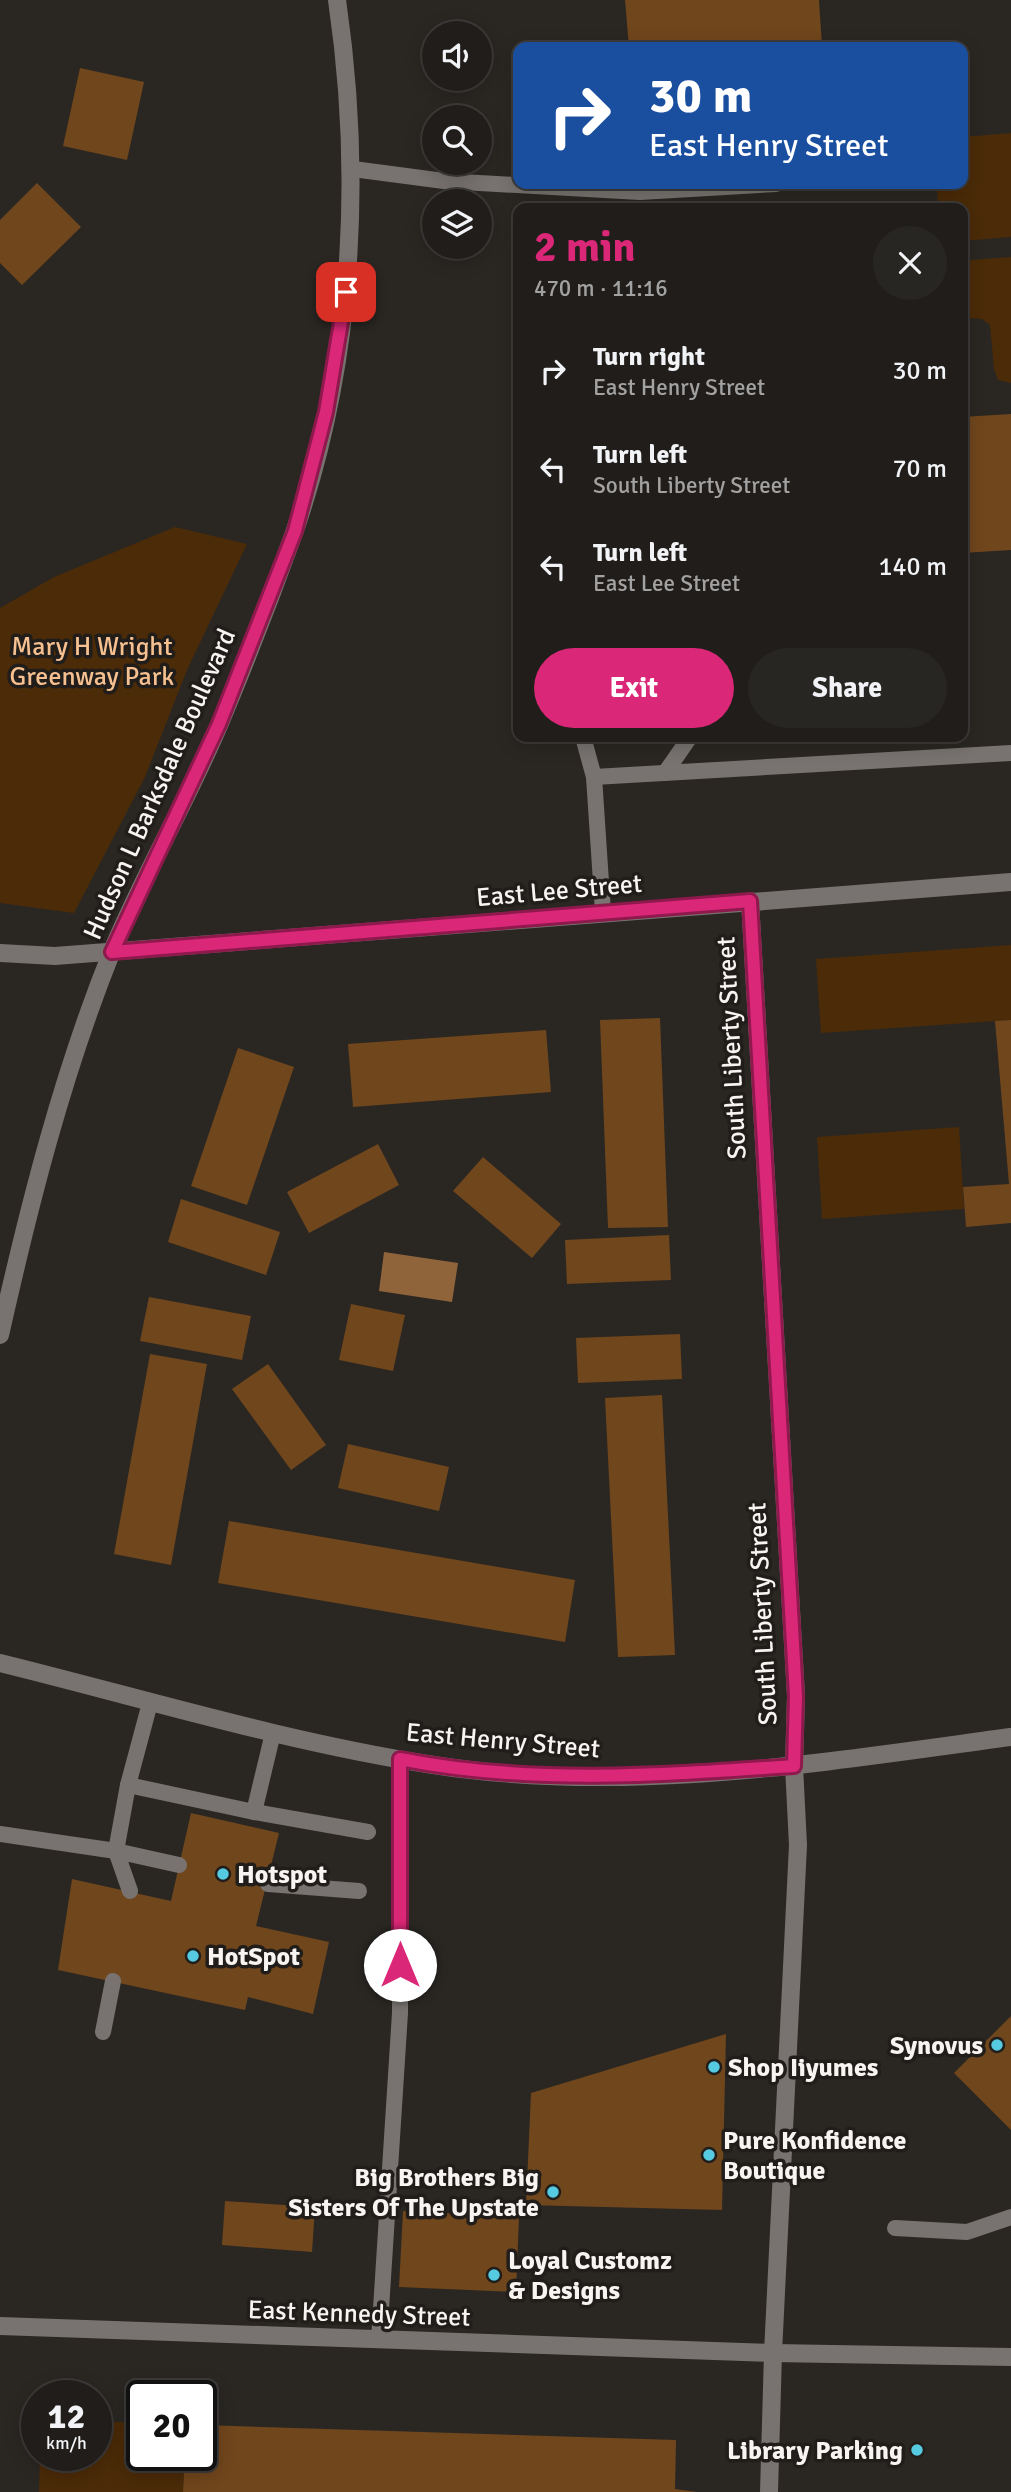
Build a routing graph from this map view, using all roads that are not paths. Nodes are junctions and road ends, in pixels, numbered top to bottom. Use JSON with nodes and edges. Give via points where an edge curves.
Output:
{"nodes":[{"id":1,"x":337,"y":0,"type":"edge"},
{"id":2,"x":353,"y":169,"type":"junction"},
{"id":3,"x":513,"y":185,"type":"edge"},
{"id":4,"x":586,"y":189,"type":"edge"},
{"id":5,"x":691,"y":189,"type":"edge"},
{"id":6,"x":604,"y":190,"type":"junction"},
{"id":7,"x":603,"y":203,"type":"edge"},
{"id":8,"x":584,"y":742,"type":"edge"},
{"id":9,"x":687,"y":742,"type":"edge"},
{"id":10,"x":1011,"y":754,"type":"edge"},
{"id":11,"x":665,"y":773,"type":"junction"},
{"id":12,"x":594,"y":778,"type":"junction"},
{"id":13,"x":1011,"y":882,"type":"edge"},
{"id":14,"x":750,"y":901,"type":"junction"},
{"id":15,"x":603,"y":912,"type":"junction"},
{"id":16,"x":112,"y":952,"type":"junction"},
{"id":17,"x":0,"y":953,"type":"edge"},
{"id":18,"x":0,"y":1335,"type":"edge"},
{"id":19,"x":0,"y":1663,"type":"edge"},
{"id":20,"x":150,"y":1703,"type":"junction"},
{"id":21,"x":273,"y":1733,"type":"junction"},
{"id":22,"x":1011,"y":1737,"type":"edge"},
{"id":23,"x":400,"y":1759,"type":"junction"},
{"id":24,"x":794,"y":1766,"type":"junction"},
{"id":25,"x":128,"y":1785,"type":"junction"},
{"id":26,"x":254,"y":1812,"type":"junction"},
{"id":27,"x":368,"y":1832,"type":"dead end"},
{"id":28,"x":0,"y":1834,"type":"edge"},
{"id":29,"x":116,"y":1851,"type":"junction"},
{"id":30,"x":179,"y":1865,"type":"dead end"},
{"id":31,"x":268,"y":1884,"type":"dead end"},
{"id":32,"x":130,"y":1891,"type":"dead end"},
{"id":33,"x":359,"y":1891,"type":"dead end"},
{"id":34,"x":113,"y":1981,"type":"dead end"},
{"id":35,"x":103,"y":2032,"type":"dead end"},
{"id":36,"x":1011,"y":2217,"type":"edge"},
{"id":37,"x":895,"y":2228,"type":"dead end"},
{"id":38,"x":0,"y":2326,"type":"edge"},
{"id":39,"x":379,"y":2340,"type":"junction"},
{"id":40,"x":773,"y":2353,"type":"junction"},
{"id":41,"x":1011,"y":2357,"type":"edge"},
{"id":42,"x":769,"y":2492,"type":"edge"}],
"edges":[{"from":1,"to":2,"type":"street","name":"Hudson L Barksdale Boulevard"},
{"from":2,"to":3,"type":"lane"},
{"from":2,"to":16,"type":"street","name":"Hudson L Barksdale Boulevard","via":[[344,305],[326,412],[295,531],[219,724]]},
{"from":4,"to":6,"type":"lane"},
{"from":5,"to":6,"type":"lane"},
{"from":6,"to":7,"type":"lane"},
{"from":8,"to":12,"type":"lane"},
{"from":9,"to":11,"type":"lane"},
{"from":10,"to":11,"type":"lane"},
{"from":11,"to":12,"type":"lane"},
{"from":12,"to":15,"type":"lane"},
{"from":13,"to":14,"type":"street","name":"East Lee Street"},
{"from":14,"to":15,"type":"street","name":"East Lee Street"},
{"from":14,"to":24,"type":"street","name":"South Liberty Street","via":[[796,1696]]},
{"from":15,"to":16,"type":"street","name":"East Lee Street"},
{"from":16,"to":17,"type":"street","name":"East Lee Street"},
{"from":16,"to":18,"type":"street","name":"Hudson L Barksdale Boulevard","via":[[58,1109]]},
{"from":19,"to":20,"type":"street","name":"East Henry Street"},
{"from":20,"to":21,"type":"street","name":"East Henry Street"},
{"from":20,"to":25,"type":"lane"},
{"from":21,"to":23,"type":"street","name":"East Henry Street"},
{"from":21,"to":26,"type":"lane"},
{"from":22,"to":24,"type":"street","name":"East Henry Street"},
{"from":23,"to":24,"type":"street","name":"East Henry Street","via":[[580,1776],[657,1776]]},
{"from":23,"to":39,"type":"lane","via":[[400,2012]]},
{"from":24,"to":40,"type":"street","name":"South Liberty Street","via":[[798,1845]]},
{"from":25,"to":26,"type":"lane"},
{"from":25,"to":29,"type":"lane"},
{"from":26,"to":27,"type":"lane"},
{"from":28,"to":29,"type":"lane"},
{"from":29,"to":30,"type":"lane"},
{"from":29,"to":32,"type":"lane"},
{"from":31,"to":33,"type":"lane"},
{"from":34,"to":35,"type":"lane"},
{"from":36,"to":37,"type":"lane","via":[[967,2232]]},
{"from":38,"to":39,"type":"street","name":"East Kennedy Street"},
{"from":39,"to":40,"type":"street","name":"East Kennedy Street"},
{"from":40,"to":41,"type":"street","name":"East Kennedy Street"},
{"from":40,"to":42,"type":"street","name":"South Liberty Street"}]}
